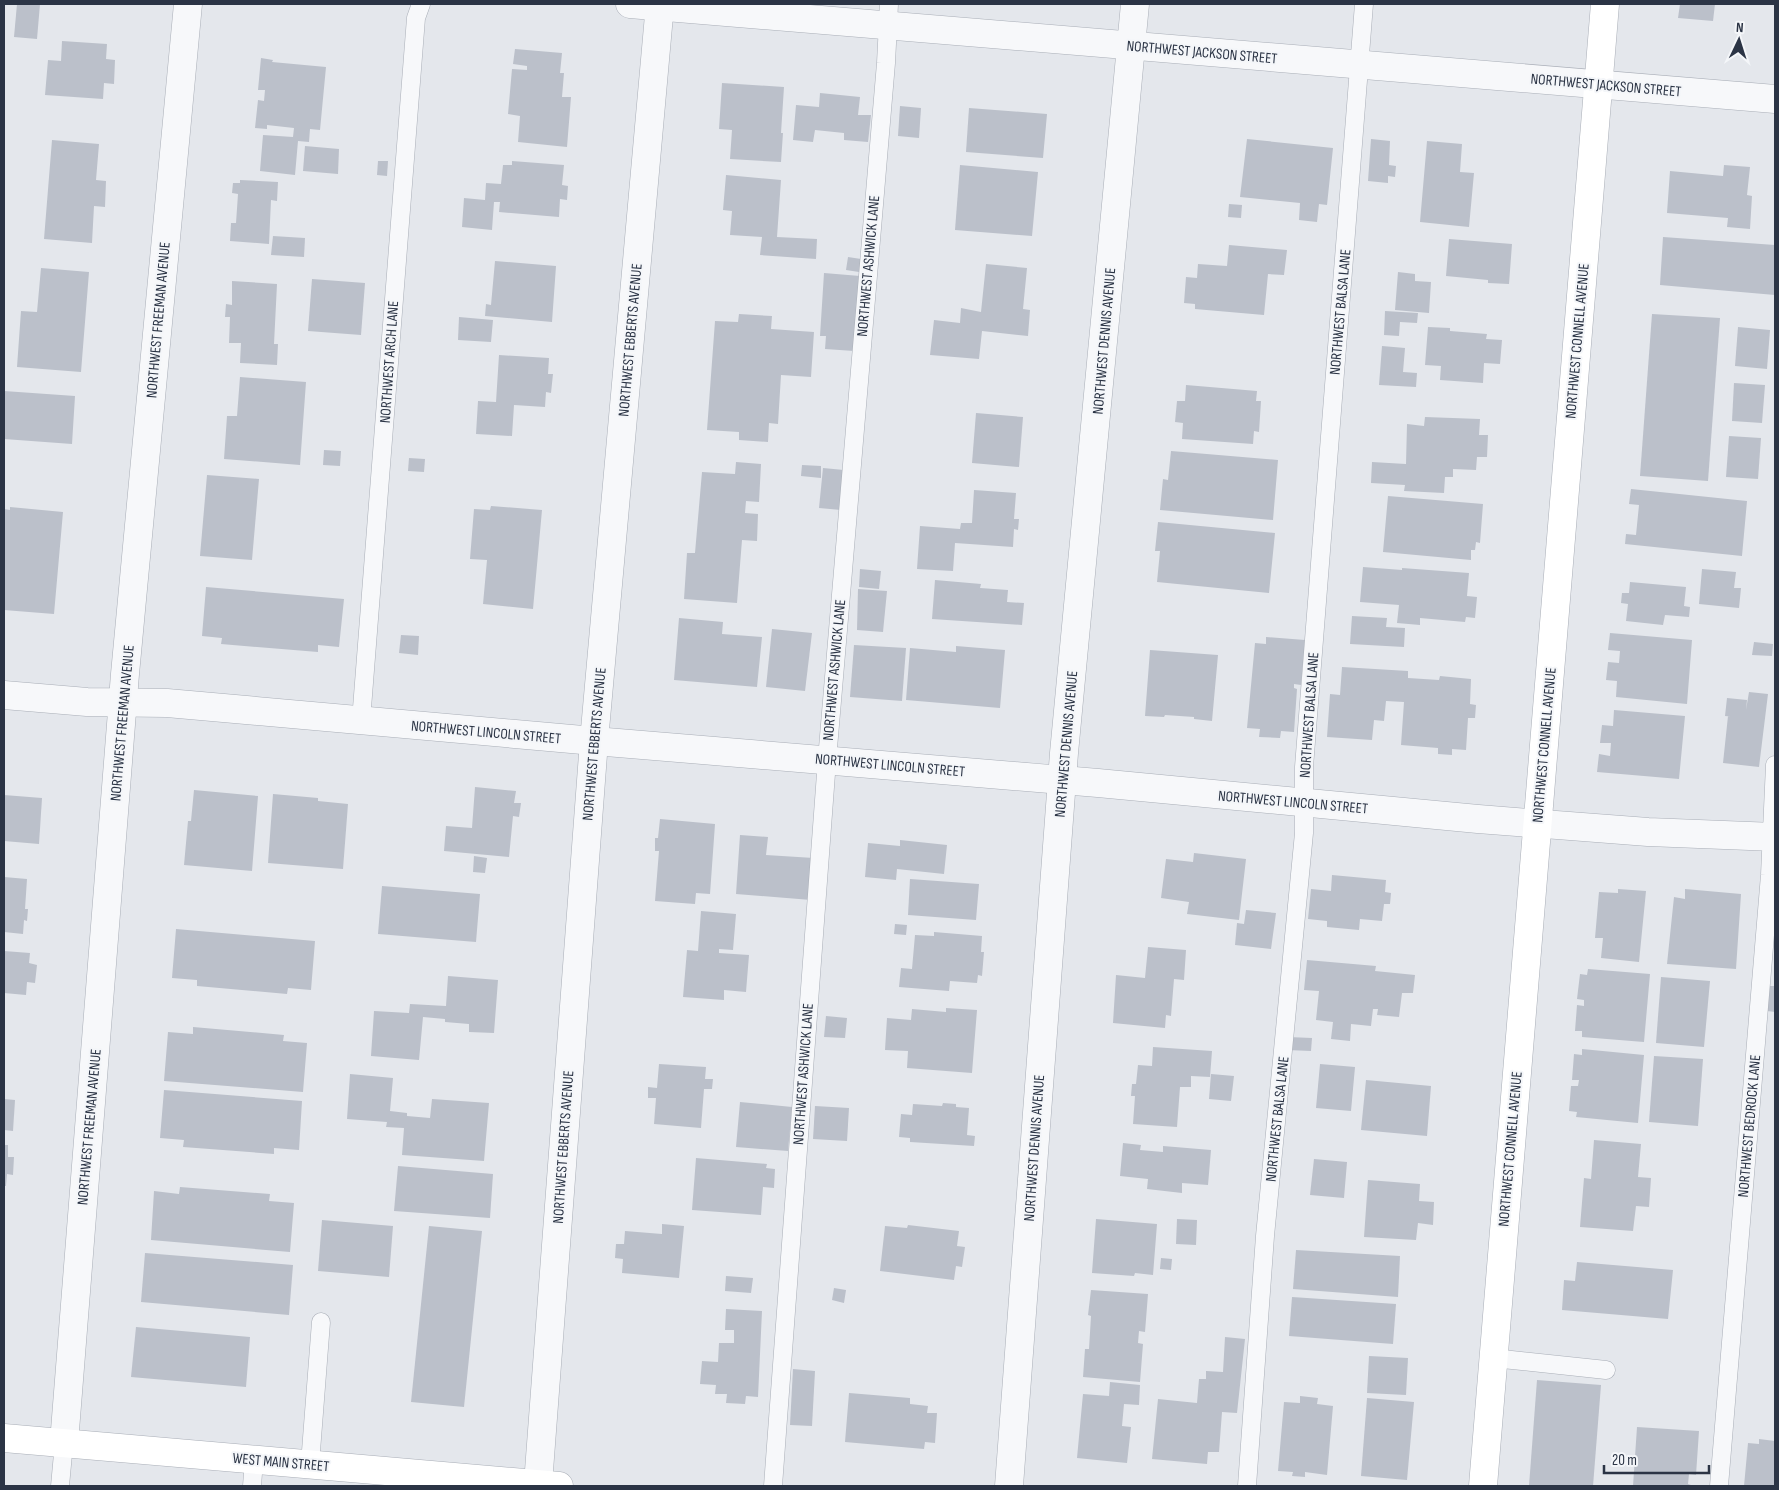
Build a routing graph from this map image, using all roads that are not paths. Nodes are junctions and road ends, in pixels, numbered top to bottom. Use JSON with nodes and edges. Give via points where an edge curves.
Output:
{"nodes":[{"id":1,"x":188,"y":4,"type":"edge"},
{"id":2,"x":420,"y":4,"type":"edge"},
{"id":3,"x":630,"y":4,"type":"edge"},
{"id":4,"x":1135,"y":4,"type":"edge"},
{"id":5,"x":1364,"y":4,"type":"edge"},
{"id":6,"x":1606,"y":4,"type":"edge"},
{"id":7,"x":660,"y":5,"type":"edge"},
{"id":8,"x":888,"y":14,"type":"edge"},
{"id":9,"x":1132,"y":46,"type":"junction"},
{"id":10,"x":1359,"y":65,"type":"junction"},
{"id":11,"x":1599,"y":84,"type":"junction"},
{"id":12,"x":1775,"y":99,"type":"edge"},
{"id":13,"x":4,"y":696,"type":"edge"},
{"id":14,"x":123,"y":702,"type":"junction"},
{"id":15,"x":361,"y":720,"type":"junction"},
{"id":16,"x":594,"y":742,"type":"junction"},
{"id":17,"x":826,"y":760,"type":"junction"},
{"id":18,"x":1775,"y":765,"type":"edge"},
{"id":19,"x":1062,"y":780,"type":"junction"},
{"id":20,"x":1304,"y":804,"type":"junction"},
{"id":21,"x":1538,"y":824,"type":"junction"},
{"id":22,"x":1773,"y":837,"type":"edge"},
{"id":23,"x":321,"y":1322,"type":"dead end"},
{"id":24,"x":1493,"y":1358,"type":"junction"},
{"id":25,"x":1606,"y":1370,"type":"dead end"},
{"id":26,"x":4,"y":1438,"type":"edge"},
{"id":27,"x":64,"y":1443,"type":"junction"},
{"id":28,"x":310,"y":1464,"type":"junction"},
{"id":29,"x":253,"y":1473,"type":"edge"},
{"id":30,"x":398,"y":1479,"type":"edge"},
{"id":31,"x":548,"y":1485,"type":"edge"},
{"id":32,"x":60,"y":1486,"type":"edge"},
{"id":33,"x":772,"y":1486,"type":"edge"},
{"id":34,"x":1009,"y":1486,"type":"edge"},
{"id":35,"x":1248,"y":1486,"type":"edge"},
{"id":36,"x":1482,"y":1486,"type":"edge"},
{"id":37,"x":1719,"y":1486,"type":"edge"}],
"edges":[{"from":1,"to":14,"type":"street","name":"NORTHWEST FREEMAN AVENUE"},
{"from":2,"to":15,"type":"lane","name":"NORTHWEST ARCH LANE","via":[[416,18]]},
{"from":3,"to":7,"type":"street","name":"NORTHWEST JACKSON STREET"},
{"from":4,"to":9,"type":"street","name":"NORTHWEST DENNIS AVENUE"},
{"from":5,"to":10,"type":"lane","name":"NORTHWEST BALSA LANE"},
{"from":6,"to":11,"type":"street","name":"NORTHWEST CONNELL AVENUE"},
{"from":7,"to":8,"type":"street","name":"NORTHWEST JACKSON STREET"},
{"from":7,"to":16,"type":"street","name":"NORTHWEST EBBERTS AVENUE"},
{"from":8,"to":9,"type":"street","name":"NORTHWEST JACKSON STREET"},
{"from":8,"to":17,"type":"lane","name":"NORTHWEST ASHWICK LANE"},
{"from":9,"to":10,"type":"street","name":"NORTHWEST JACKSON STREET"},
{"from":9,"to":19,"type":"street","name":"NORTHWEST DENNIS AVENUE"},
{"from":10,"to":11,"type":"street","name":"NORTHWEST JACKSON STREET"},
{"from":10,"to":20,"type":"lane","name":"NORTHWEST BALSA LANE","via":[[1304,767]]},
{"from":11,"to":12,"type":"street","name":"NORTHWEST JACKSON STREET"},
{"from":11,"to":21,"type":"street","name":"NORTHWEST CONNELL AVENUE"},
{"from":13,"to":14,"type":"street","name":"NORTHWEST LINCOLN STREET"},
{"from":14,"to":15,"type":"street","name":"NORTHWEST LINCOLN STREET","via":[[162,702]]},
{"from":14,"to":27,"type":"street","name":"NORTHWEST FREEMAN AVENUE"},
{"from":15,"to":16,"type":"street","name":"NORTHWEST LINCOLN STREET"},
{"from":16,"to":17,"type":"street","name":"NORTHWEST LINCOLN STREET"},
{"from":16,"to":31,"type":"street","name":"NORTHWEST EBBERTS AVENUE"},
{"from":17,"to":19,"type":"street","name":"NORTHWEST LINCOLN STREET"},
{"from":17,"to":33,"type":"lane","name":"NORTHWEST ASHWICK LANE"},
{"from":18,"to":22,"type":"lane","name":"NORTHWEST BEDROCK LANE"},
{"from":19,"to":20,"type":"street","name":"NORTHWEST LINCOLN STREET"},
{"from":19,"to":34,"type":"street","name":"NORTHWEST DENNIS AVENUE"},
{"from":20,"to":21,"type":"street","name":"NORTHWEST LINCOLN STREET"},
{"from":20,"to":35,"type":"lane","name":"NORTHWEST BALSA LANE","via":[[1304,833],[1265,1236]]},
{"from":21,"to":22,"type":"street","name":"NORTHWEST LINCOLN STREET"},
{"from":21,"to":24,"type":"street","name":"NORTHWEST CONNELL AVENUE"},
{"from":22,"to":37,"type":"lane","name":"NORTHWEST BEDROCK LANE"},
{"from":23,"to":28,"type":"lane"},
{"from":24,"to":25,"type":"lane"},
{"from":24,"to":36,"type":"street","name":"NORTHWEST CONNELL AVENUE"},
{"from":26,"to":27,"type":"street","name":"WEST MAIN STREET"},
{"from":27,"to":29,"type":"street","name":"WEST MAIN STREET"},
{"from":27,"to":32,"type":"lane"},
{"from":28,"to":29,"type":"street","name":"WEST MAIN STREET"},
{"from":28,"to":30,"type":"street","name":"WEST MAIN STREET"},
{"from":30,"to":31,"type":"street","name":"WEST MAIN STREET"}]}
